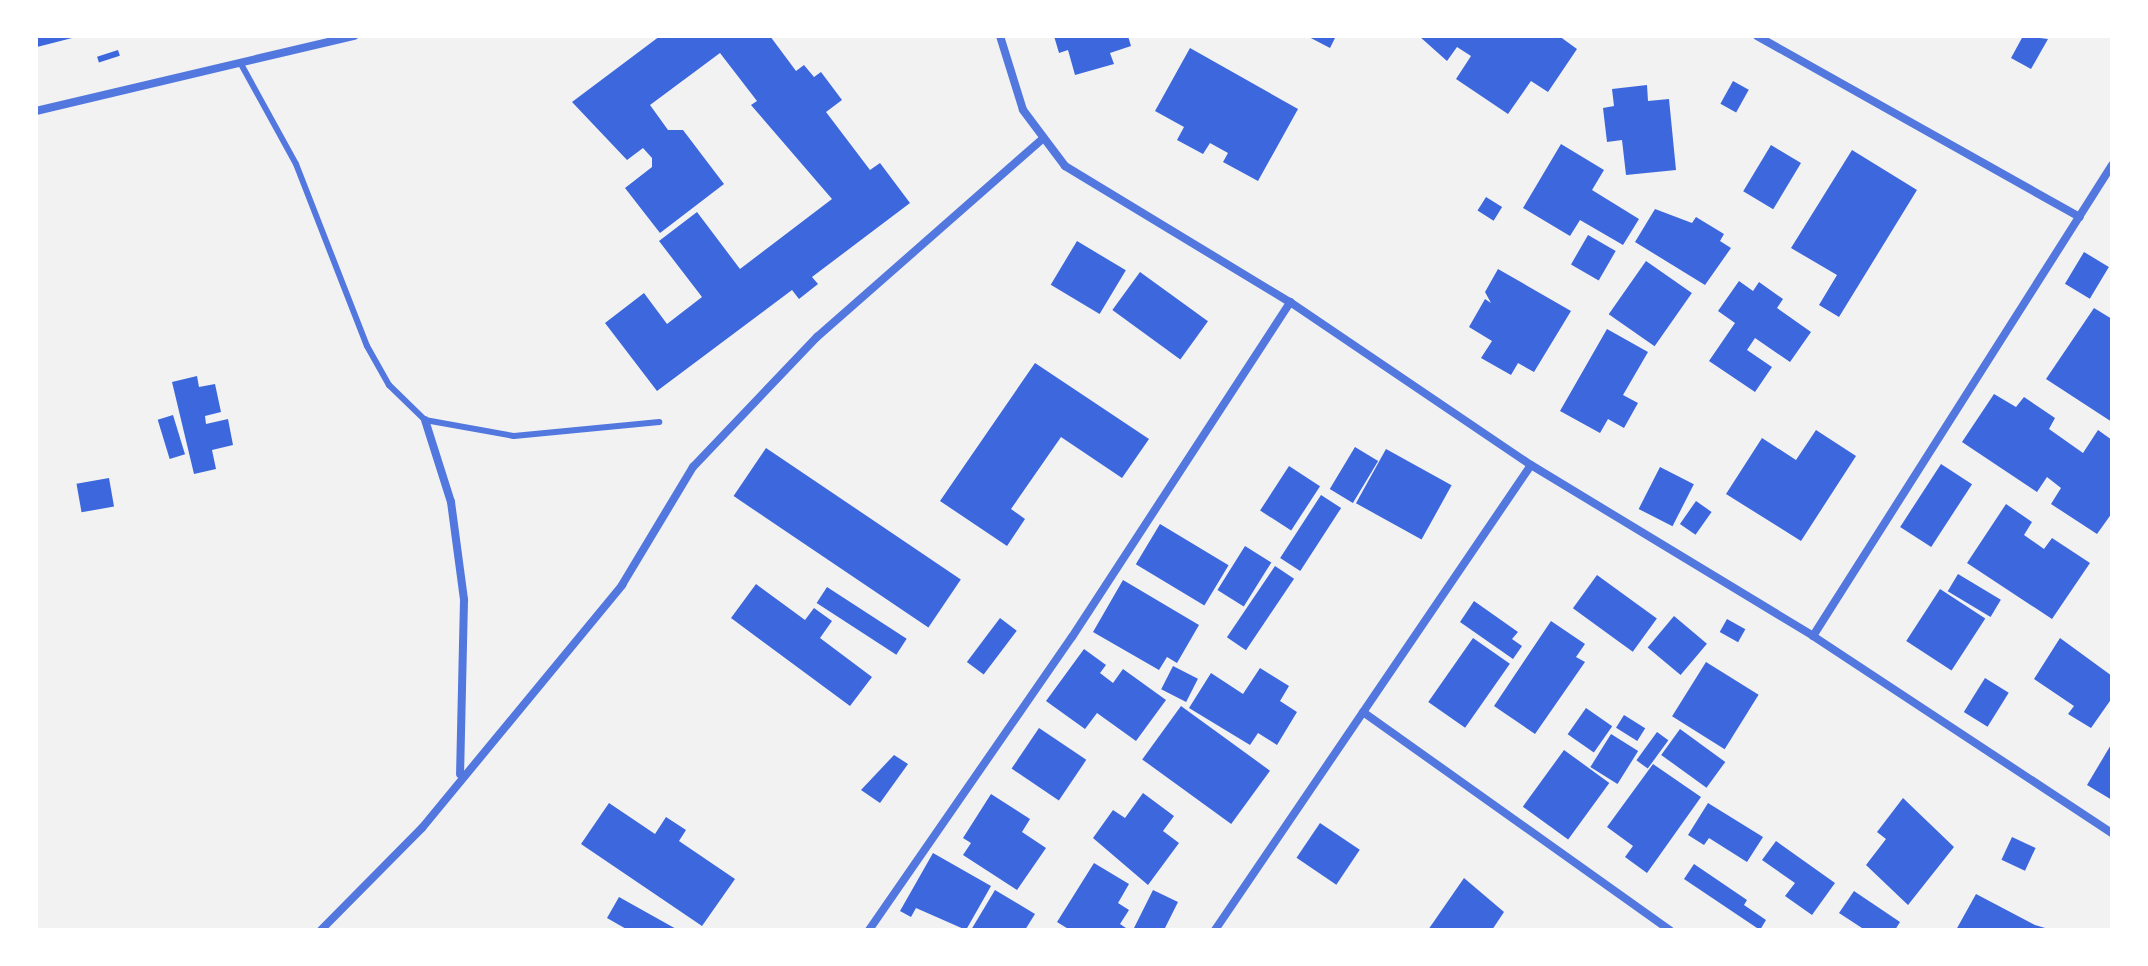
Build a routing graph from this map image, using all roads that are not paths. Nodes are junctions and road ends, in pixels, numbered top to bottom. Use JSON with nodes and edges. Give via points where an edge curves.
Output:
{"nodes":[{"id":1,"x":354,"y":36,"type":"edge"},
{"id":2,"x":1000,"y":36,"type":"edge"},
{"id":3,"x":1757,"y":36,"type":"edge"},
{"id":4,"x":241,"y":64,"type":"junction"},
{"id":5,"x":36,"y":111,"type":"edge"},
{"id":6,"x":1040,"y":141,"type":"junction"},
{"id":7,"x":2112,"y":165,"type":"edge"},
{"id":8,"x":2080,"y":217,"type":"junction"},
{"id":9,"x":1290,"y":302,"type":"junction"},
{"id":10,"x":425,"y":420,"type":"junction"},
{"id":11,"x":659,"y":422,"type":"dead end"},
{"id":12,"x":1531,"y":465,"type":"junction"},
{"id":13,"x":1813,"y":636,"type":"junction"},
{"id":14,"x":1363,"y":712,"type":"junction"},
{"id":15,"x":460,"y":774,"type":"junction"},
{"id":16,"x":2112,"y":833,"type":"edge"},
{"id":17,"x":321,"y":930,"type":"edge"},
{"id":18,"x":869,"y":930,"type":"edge"},
{"id":19,"x":1215,"y":930,"type":"edge"},
{"id":20,"x":1670,"y":930,"type":"edge"}],
"edges":[{"from":1,"to":4,"type":"street"},
{"from":2,"to":6,"type":"street"},
{"from":3,"to":8,"type":"street"},
{"from":4,"to":5,"type":"street"},
{"from":4,"to":10,"type":"lane","via":[[296,164],[367,346],[389,385]]},
{"from":6,"to":9,"type":"street","via":[[1065,166]]},
{"from":6,"to":15,"type":"street","via":[[817,337],[693,467],[622,585]]},
{"from":7,"to":8,"type":"street"},
{"from":8,"to":13,"type":"street"},
{"from":9,"to":12,"type":"street"},
{"from":9,"to":18,"type":"street","via":[[1072,637]]},
{"from":10,"to":11,"type":"lane","via":[[514,436]]},
{"from":10,"to":15,"type":"street","via":[[451,502],[464,600]]},
{"from":12,"to":13,"type":"street"},
{"from":12,"to":14,"type":"street"},
{"from":13,"to":16,"type":"street"},
{"from":14,"to":19,"type":"street"},
{"from":14,"to":20,"type":"street"},
{"from":15,"to":17,"type":"street","via":[[422,828]]}]}
